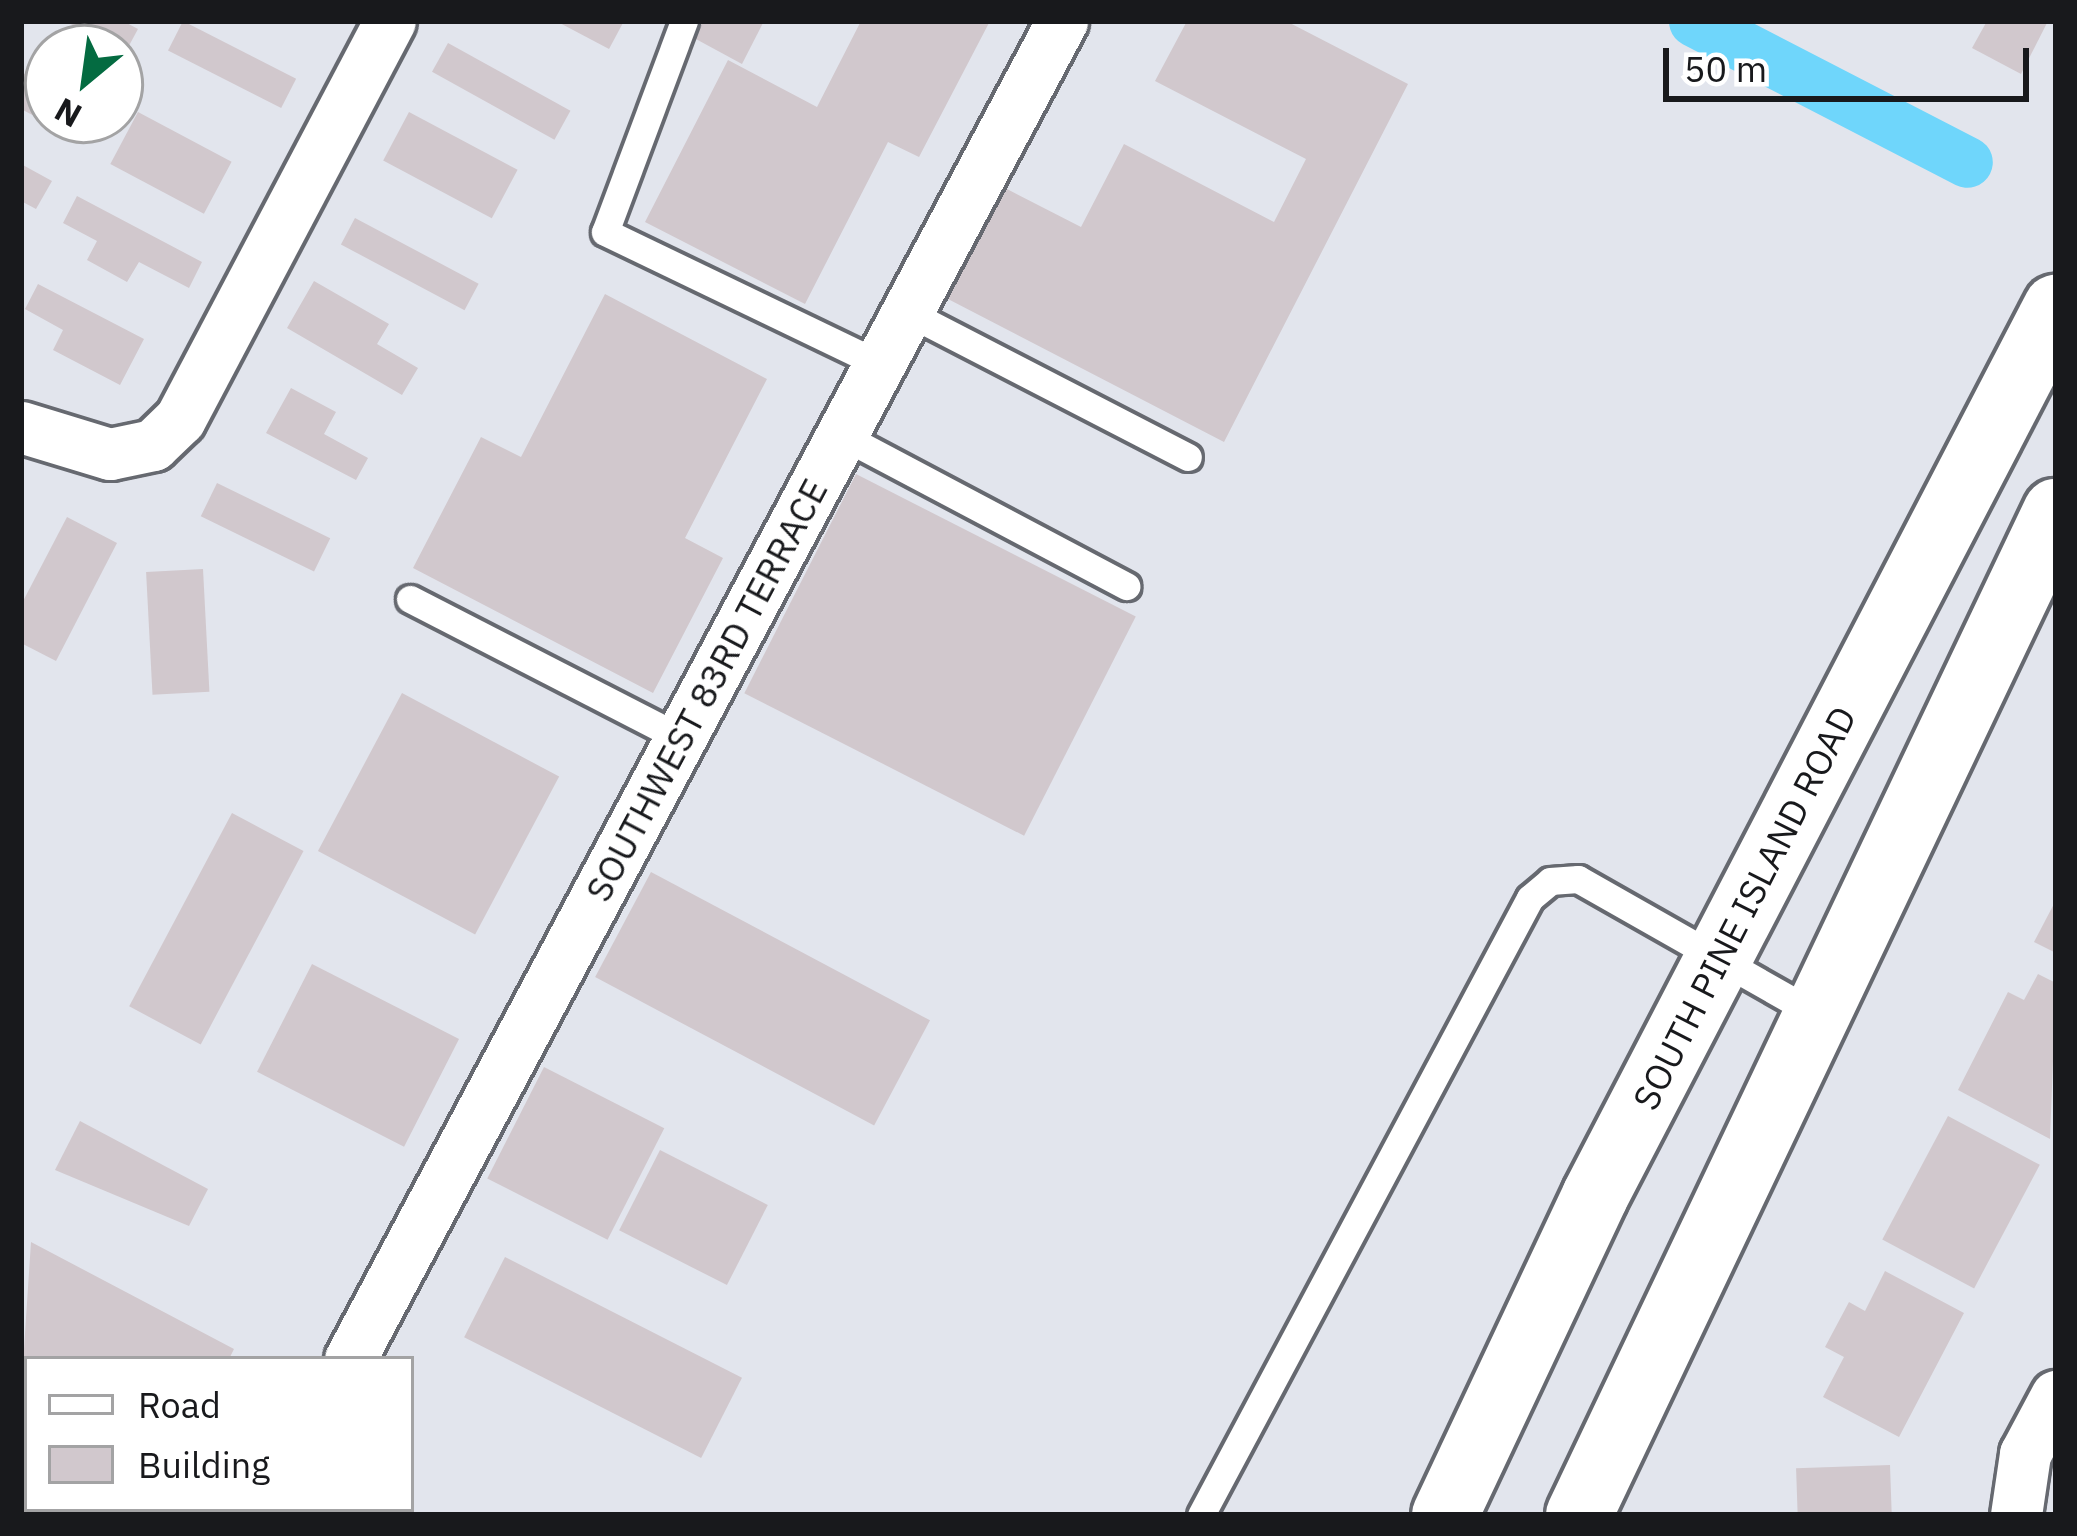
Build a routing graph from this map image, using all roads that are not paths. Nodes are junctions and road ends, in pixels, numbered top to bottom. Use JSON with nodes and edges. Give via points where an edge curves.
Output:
{"nodes":[{"id":1,"x":390,"y":21,"type":"edge"},
{"id":2,"x":684,"y":21,"type":"edge"},
{"id":3,"x":1062,"y":21,"type":"edge"},
{"id":4,"x":2056,"y":308,"type":"edge"},
{"id":5,"x":907,"y":312,"type":"junction"},
{"id":6,"x":879,"y":364,"type":"junction"},
{"id":7,"x":21,"y":427,"type":"edge"},
{"id":8,"x":841,"y":435,"type":"junction"},
{"id":9,"x":1188,"y":457,"type":"dead end"},
{"id":10,"x":2056,"y":512,"type":"edge"},
{"id":11,"x":1126,"y":586,"type":"dead end"},
{"id":12,"x":410,"y":599,"type":"dead end"},
{"id":13,"x":680,"y":738,"type":"junction"},
{"id":14,"x":1722,"y":952,"type":"junction"},
{"id":15,"x":1816,"y":1014,"type":"junction"},
{"id":16,"x":352,"y":1356,"type":"edge"},
{"id":17,"x":2056,"y":1396,"type":"edge"},
{"id":18,"x":1202,"y":1515,"type":"edge"},
{"id":19,"x":1445,"y":1515,"type":"edge"},
{"id":20,"x":1579,"y":1515,"type":"edge"},
{"id":21,"x":2016,"y":1515,"type":"edge"}],
"edges":[{"from":1,"to":7,"type":"street","via":[[179,419],[153,445],[110,454]]},
{"from":2,"to":6,"type":"lane","via":[[605,232]]},
{"from":3,"to":5,"type":"street","name":"SOUTHWEST 83RD TERRACE"},
{"from":4,"to":14,"type":"main road","name":"SOUTH PINE ISLAND ROAD"},
{"from":5,"to":6,"type":"street","name":"SOUTHWEST 83RD TERRACE"},
{"from":5,"to":9,"type":"lane"},
{"from":6,"to":8,"type":"street","name":"SOUTHWEST 83RD TERRACE"},
{"from":8,"to":11,"type":"lane"},
{"from":8,"to":13,"type":"street","name":"SOUTHWEST 83RD TERRACE"},
{"from":10,"to":15,"type":"main road"},
{"from":12,"to":13,"type":"lane"},
{"from":13,"to":16,"type":"street","name":"SOUTHWEST 83RD TERRACE"},
{"from":14,"to":15,"type":"lane"},
{"from":14,"to":18,"type":"lane","via":[[1578,879],[1530,898]]},
{"from":14,"to":19,"type":"main road","name":"SOUTH PINE ISLAND ROAD"},
{"from":15,"to":20,"type":"main road"},
{"from":17,"to":21,"type":"street","via":[[2025,1454]]}]}
